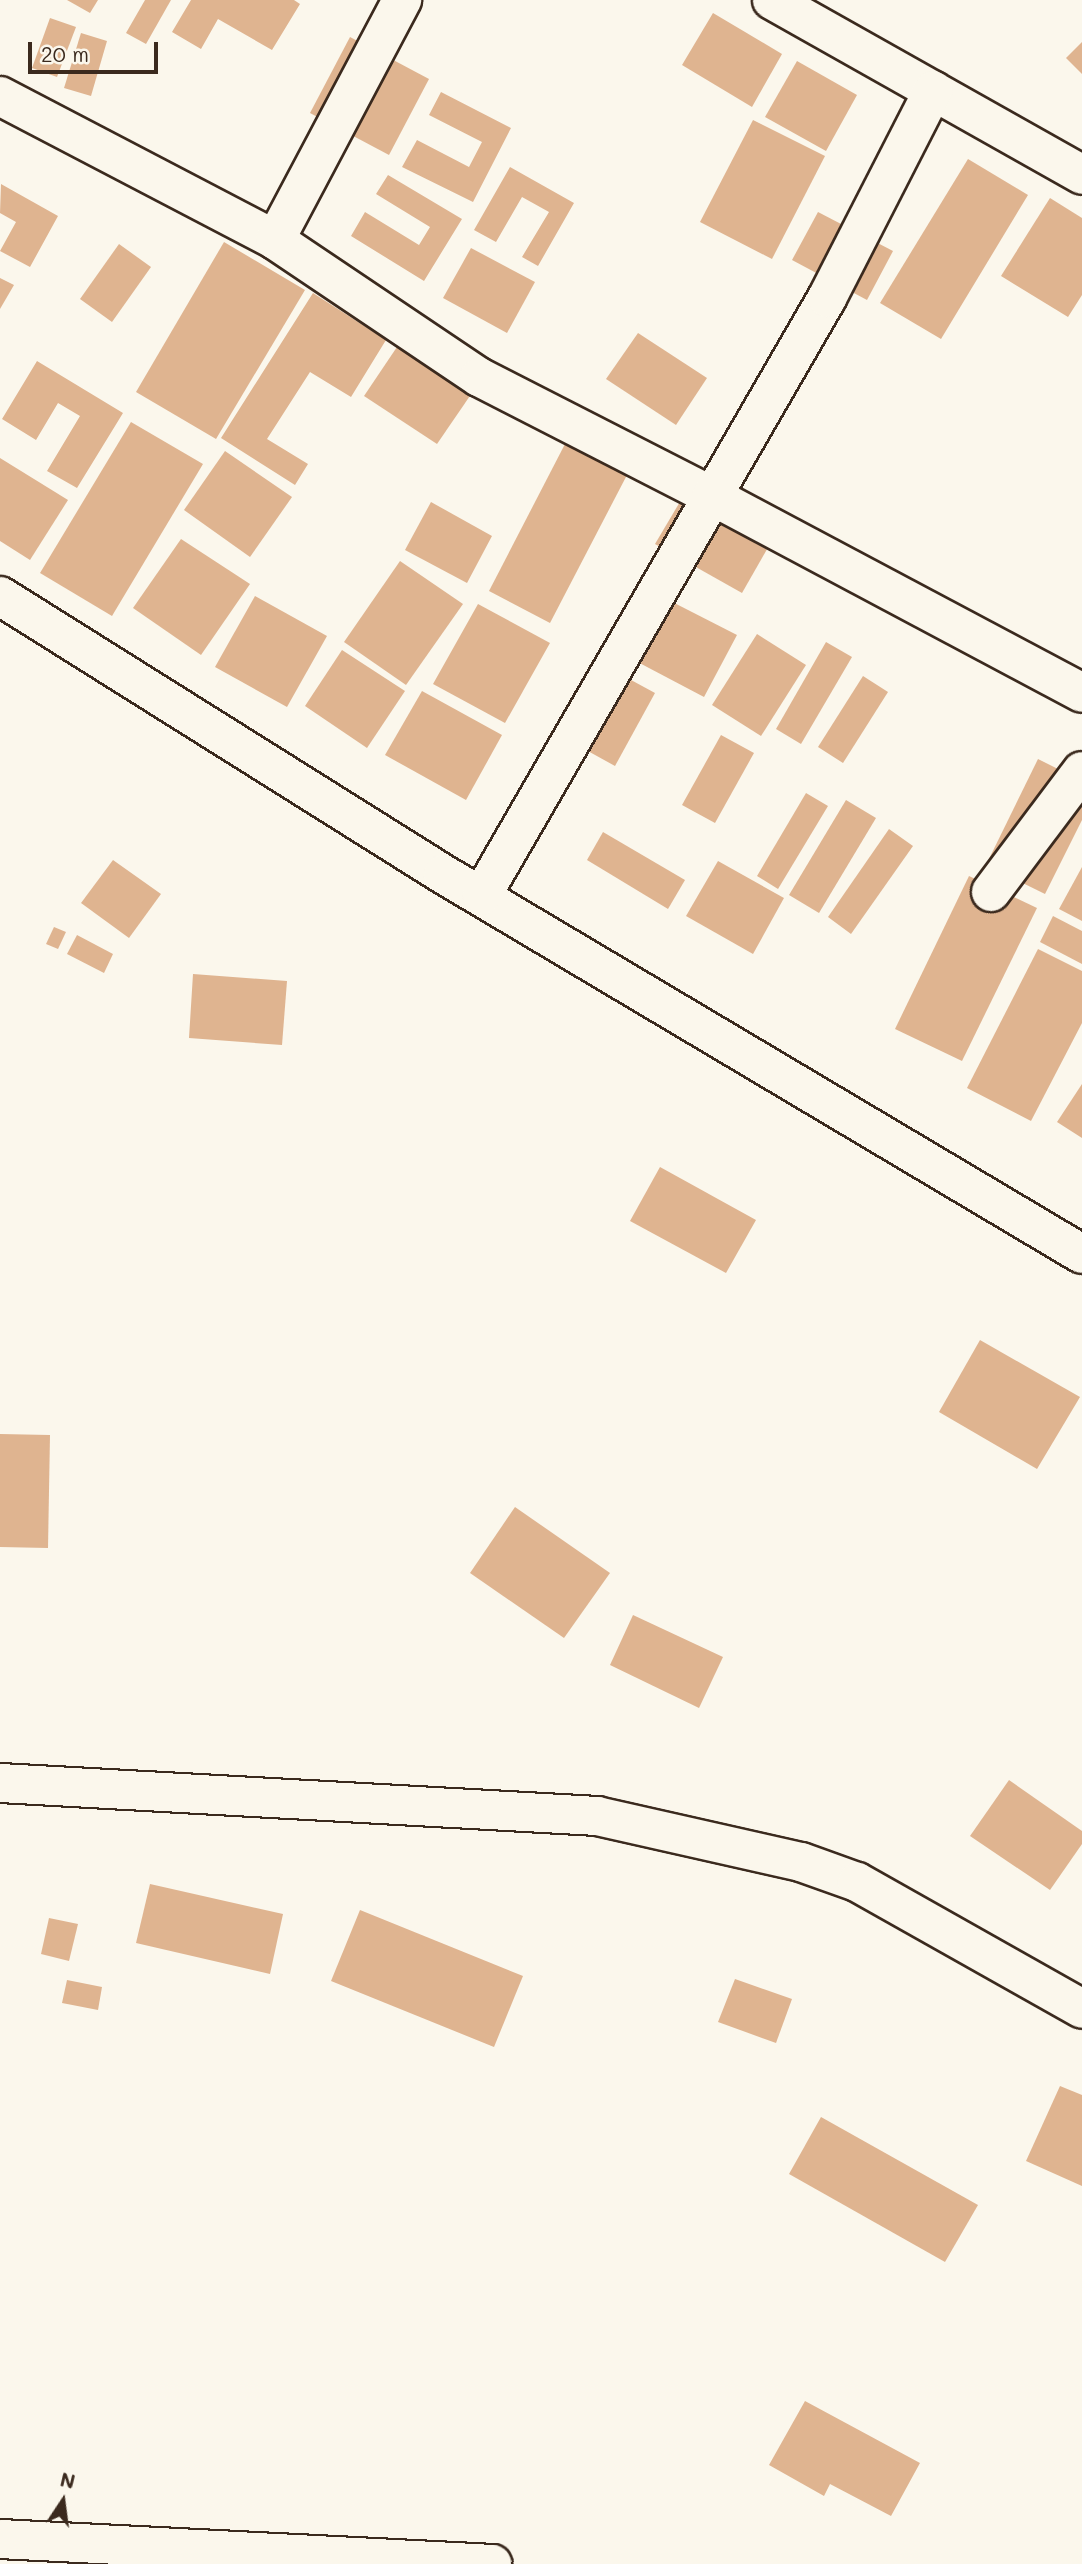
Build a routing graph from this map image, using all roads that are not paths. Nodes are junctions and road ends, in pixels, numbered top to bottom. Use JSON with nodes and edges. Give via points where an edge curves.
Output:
{"nodes":[{"id":1,"x":402,"y":0,"type":"edge"},
{"id":2,"x":772,"y":0,"type":"edge"},
{"id":3,"x":933,"y":91,"type":"junction"},
{"id":4,"x":0,"y":96,"type":"edge"},
{"id":5,"x":1082,"y":175,"type":"edge"},
{"id":6,"x":275,"y":240,"type":"junction"},
{"id":7,"x":712,"y":496,"type":"junction"},
{"id":8,"x":0,"y":596,"type":"edge"},
{"id":9,"x":1082,"y":693,"type":"edge"},
{"id":10,"x":1082,"y":771,"type":"edge"},
{"id":11,"x":991,"y":892,"type":"dead end"},
{"id":12,"x":482,"y":895,"type":"junction"},
{"id":13,"x":1082,"y":1254,"type":"edge"},
{"id":14,"x":0,"y":1783,"type":"edge"},
{"id":15,"x":1082,"y":2009,"type":"edge"},
{"id":16,"x":0,"y":2539,"type":"edge"},
{"id":17,"x":492,"y":2564,"type":"edge"}],
"edges":[{"from":1,"to":6,"type":"street"},
{"from":2,"to":3,"type":"street"},
{"from":3,"to":5,"type":"street"},
{"from":3,"to":7,"type":"street","via":[[827,298]]},
{"from":4,"to":6,"type":"street"},
{"from":6,"to":7,"type":"street","via":[[478,377]]},
{"from":7,"to":9,"type":"street"},
{"from":7,"to":12,"type":"street"},
{"from":8,"to":12,"type":"street"},
{"from":10,"to":11,"type":"street"},
{"from":12,"to":13,"type":"street"},
{"from":14,"to":15,"type":"street","via":[[597,1816],[801,1862],[857,1882]]},
{"from":16,"to":17,"type":"street"}]}
